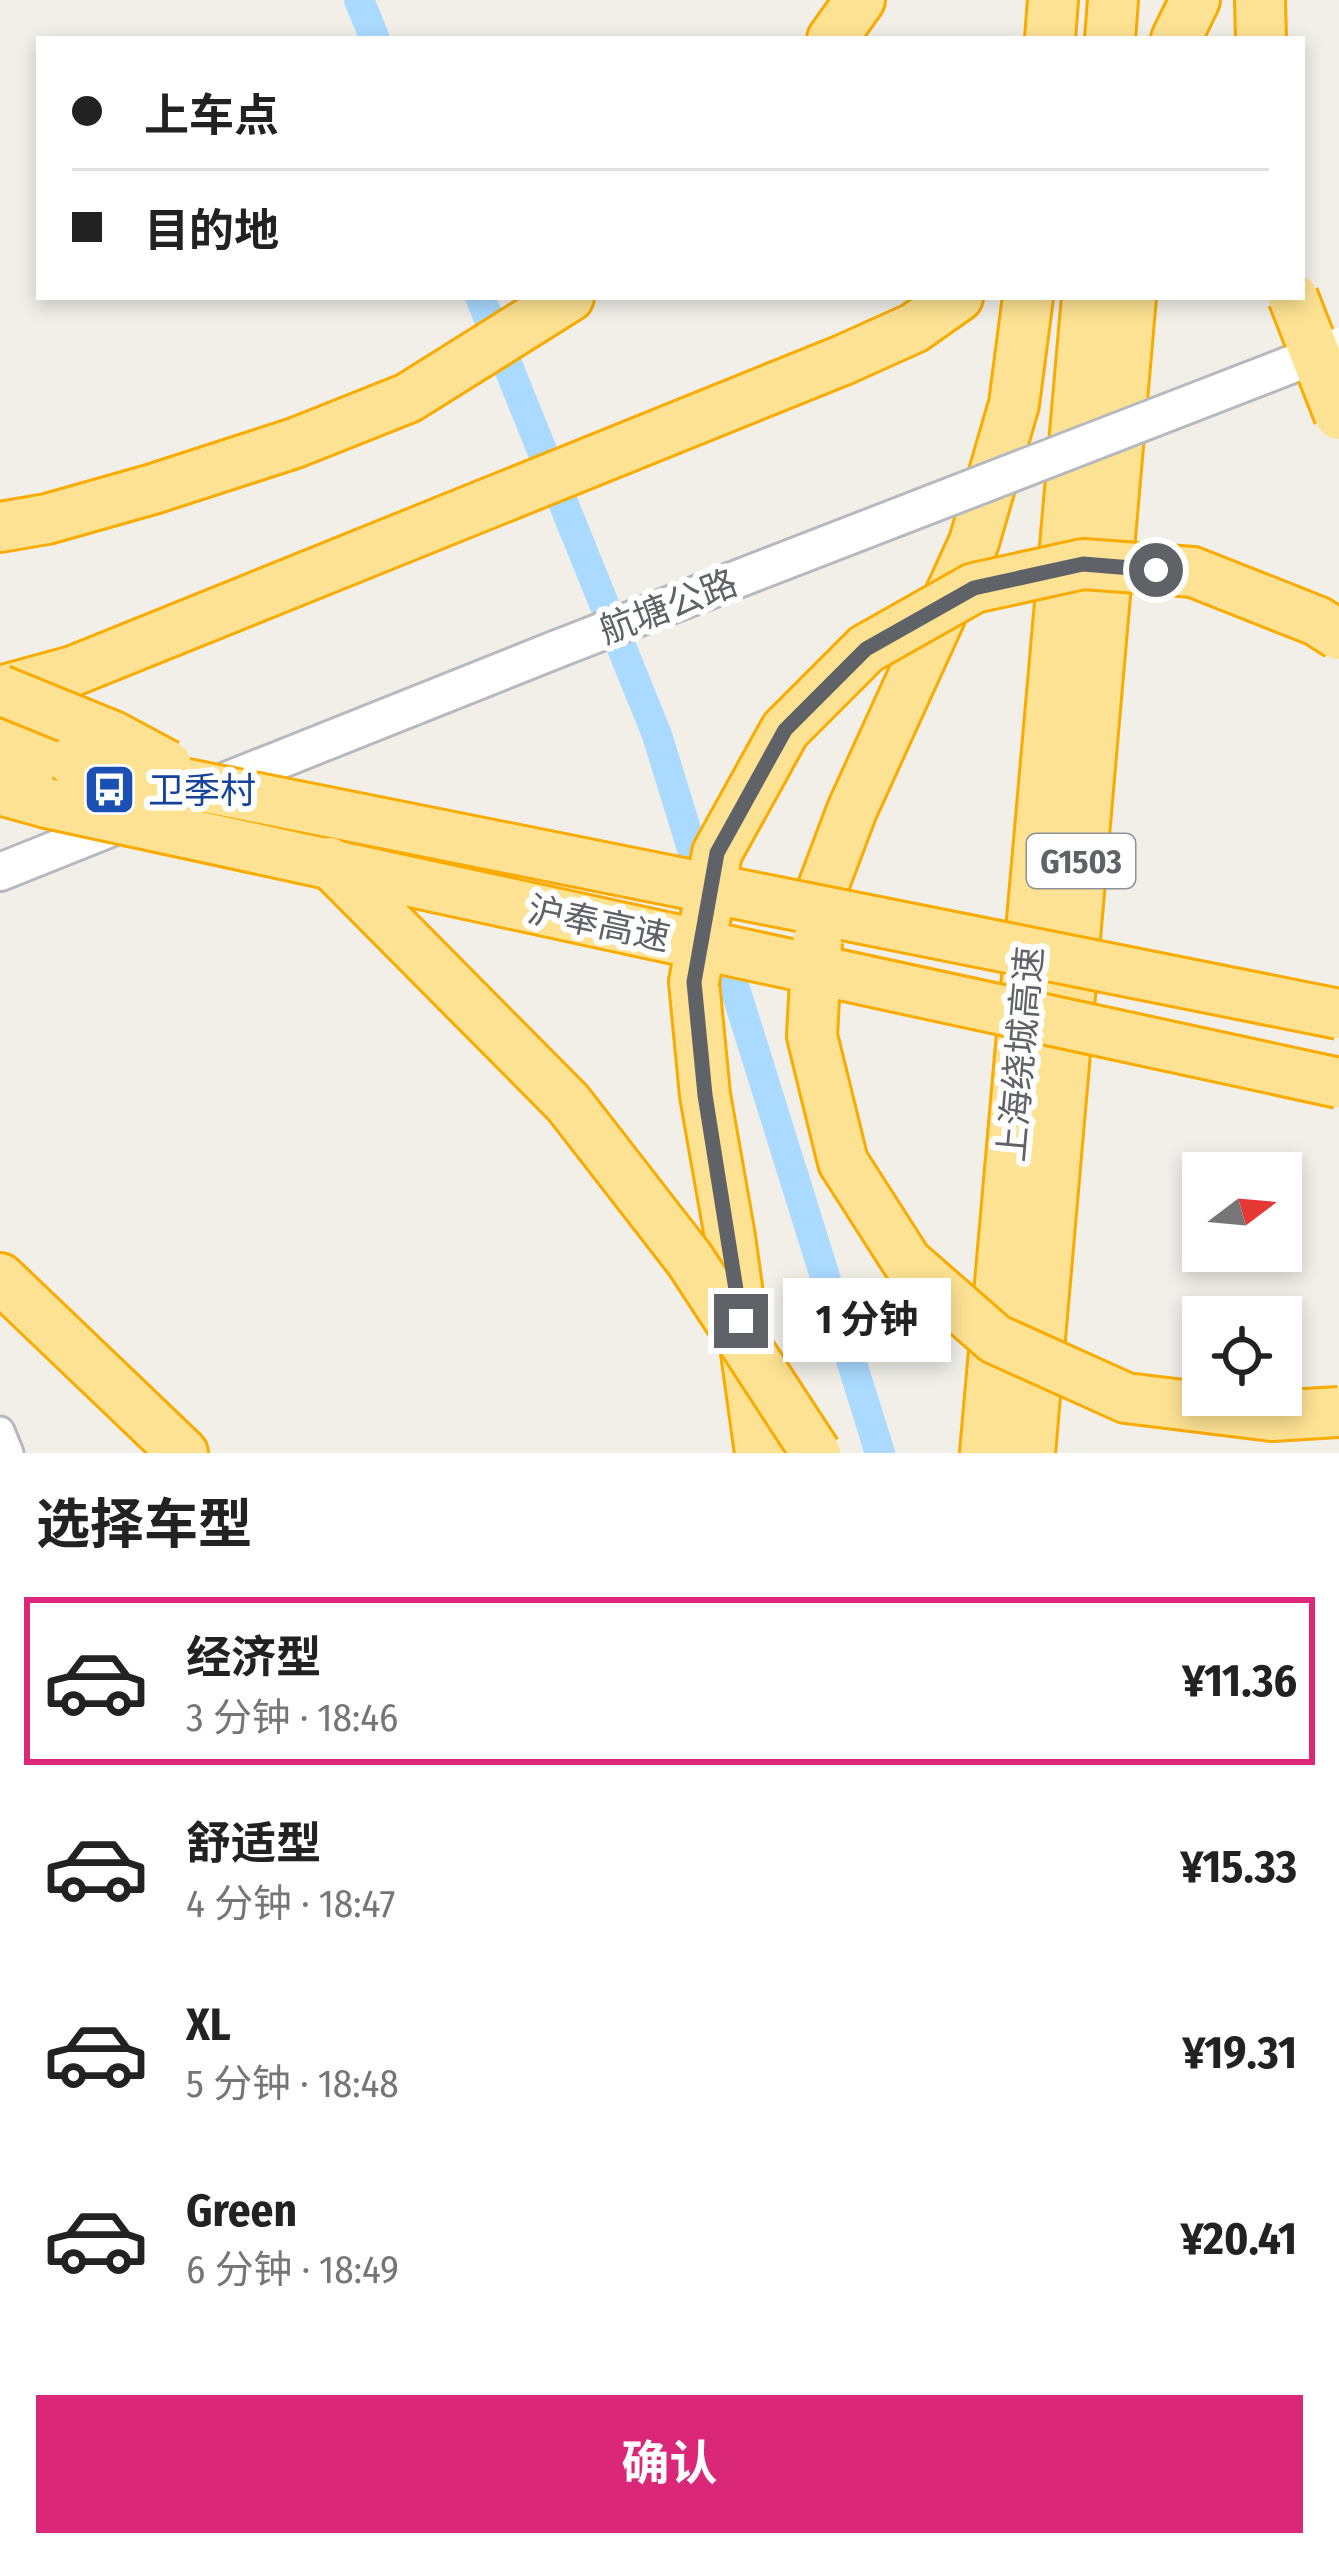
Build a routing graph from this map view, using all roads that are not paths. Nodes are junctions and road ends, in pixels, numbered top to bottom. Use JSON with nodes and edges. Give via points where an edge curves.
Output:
{"nodes":[{"id":1,"x":860,"y":0,"type":"edge"},
{"id":2,"x":1054,"y":0,"type":"edge"},
{"id":3,"x":1113,"y":0,"type":"edge"},
{"id":4,"x":1157,"y":0,"type":"edge"},
{"id":5,"x":1195,"y":0,"type":"edge"},
{"id":6,"x":1260,"y":0,"type":"edge"},
{"id":7,"x":834,"y":36,"type":"edge"},
{"id":8,"x":1050,"y":36,"type":"edge"},
{"id":9,"x":1110,"y":36,"type":"edge"},
{"id":10,"x":1153,"y":36,"type":"edge"},
{"id":11,"x":1177,"y":36,"type":"edge"},
{"id":12,"x":1261,"y":36,"type":"edge"},
{"id":13,"x":564,"y":300,"type":"edge"},
{"id":14,"x":954,"y":300,"type":"edge"},
{"id":15,"x":1028,"y":300,"type":"edge"},
{"id":16,"x":1087,"y":300,"type":"edge"},
{"id":17,"x":1131,"y":300,"type":"edge"},
{"id":18,"x":1294,"y":300,"type":"edge"},
{"id":19,"x":1339,"y":346,"type":"edge"},
{"id":20,"x":1339,"y":416,"type":"edge"},
{"id":21,"x":0,"y":526,"type":"edge"},
{"id":22,"x":1339,"y":635,"type":"edge"},
{"id":23,"x":0,"y":690,"type":"edge"},
{"id":24,"x":0,"y":740,"type":"edge"},
{"id":25,"x":0,"y":790,"type":"edge"},
{"id":26,"x":0,"y":872,"type":"edge"},
{"id":27,"x":1339,"y":1014,"type":"edge"},
{"id":28,"x":1339,"y":1084,"type":"edge"},
{"id":29,"x":0,"y":1278,"type":"edge"},
{"id":30,"x":1339,"y":1412,"type":"edge"},
{"id":31,"x":0,"y":1431,"type":"edge"},
{"id":32,"x":1008,"y":1438,"type":"edge"},
{"id":33,"x":9,"y":1453,"type":"edge"},
{"id":34,"x":183,"y":1453,"type":"edge"},
{"id":35,"x":760,"y":1453,"type":"edge"},
{"id":36,"x":816,"y":1453,"type":"edge"}],
"edges":[{"from":1,"to":7,"type":"highway"},
{"from":2,"to":8,"type":"highway"},
{"from":3,"to":9,"type":"highway"},
{"from":4,"to":10,"type":"highway"},
{"from":5,"to":11,"type":"highway"},
{"from":6,"to":12,"type":"highway"},
{"from":13,"to":21,"type":"highway","via":[[408,398],[153,489]]},
{"from":14,"to":23,"type":"highway","via":[[914,328],[821,369],[73,671]]},
{"from":15,"to":30,"type":"highway","bridge":true,"via":[[1014,404],[974,542],[820,895],[812,1036],[843,1162],[908,1262],[995,1339],[1126,1398],[1272,1416]]},
{"from":16,"to":32,"type":"highway","name":"上海绕城高速","number":"G1503"},
{"from":17,"to":32,"type":"highway","name":"上海绕城高速","number":"G1503"},
{"from":18,"to":20,"type":"highway","bridge":true},
{"from":19,"to":26,"type":"street","name":"航塘公路","bridge":true},
{"from":22,"to":35,"type":"highway","bridge":true,"via":[[1193,572],[1083,564],[974,588],[866,649],[785,730],[717,853],[694,982]]},
{"from":23,"to":36,"type":"highway","bridge":true,"via":[[113,736],[312,845],[568,1103],[690,1260]]},
{"from":24,"to":27,"type":"highway","name":"沪奉高速","bridge":true,"via":[[95,766]]},
{"from":25,"to":28,"type":"highway","name":"沪奉高速","bridge":true},
{"from":29,"to":34,"type":"highway"},
{"from":31,"to":33,"type":"street"}]}
